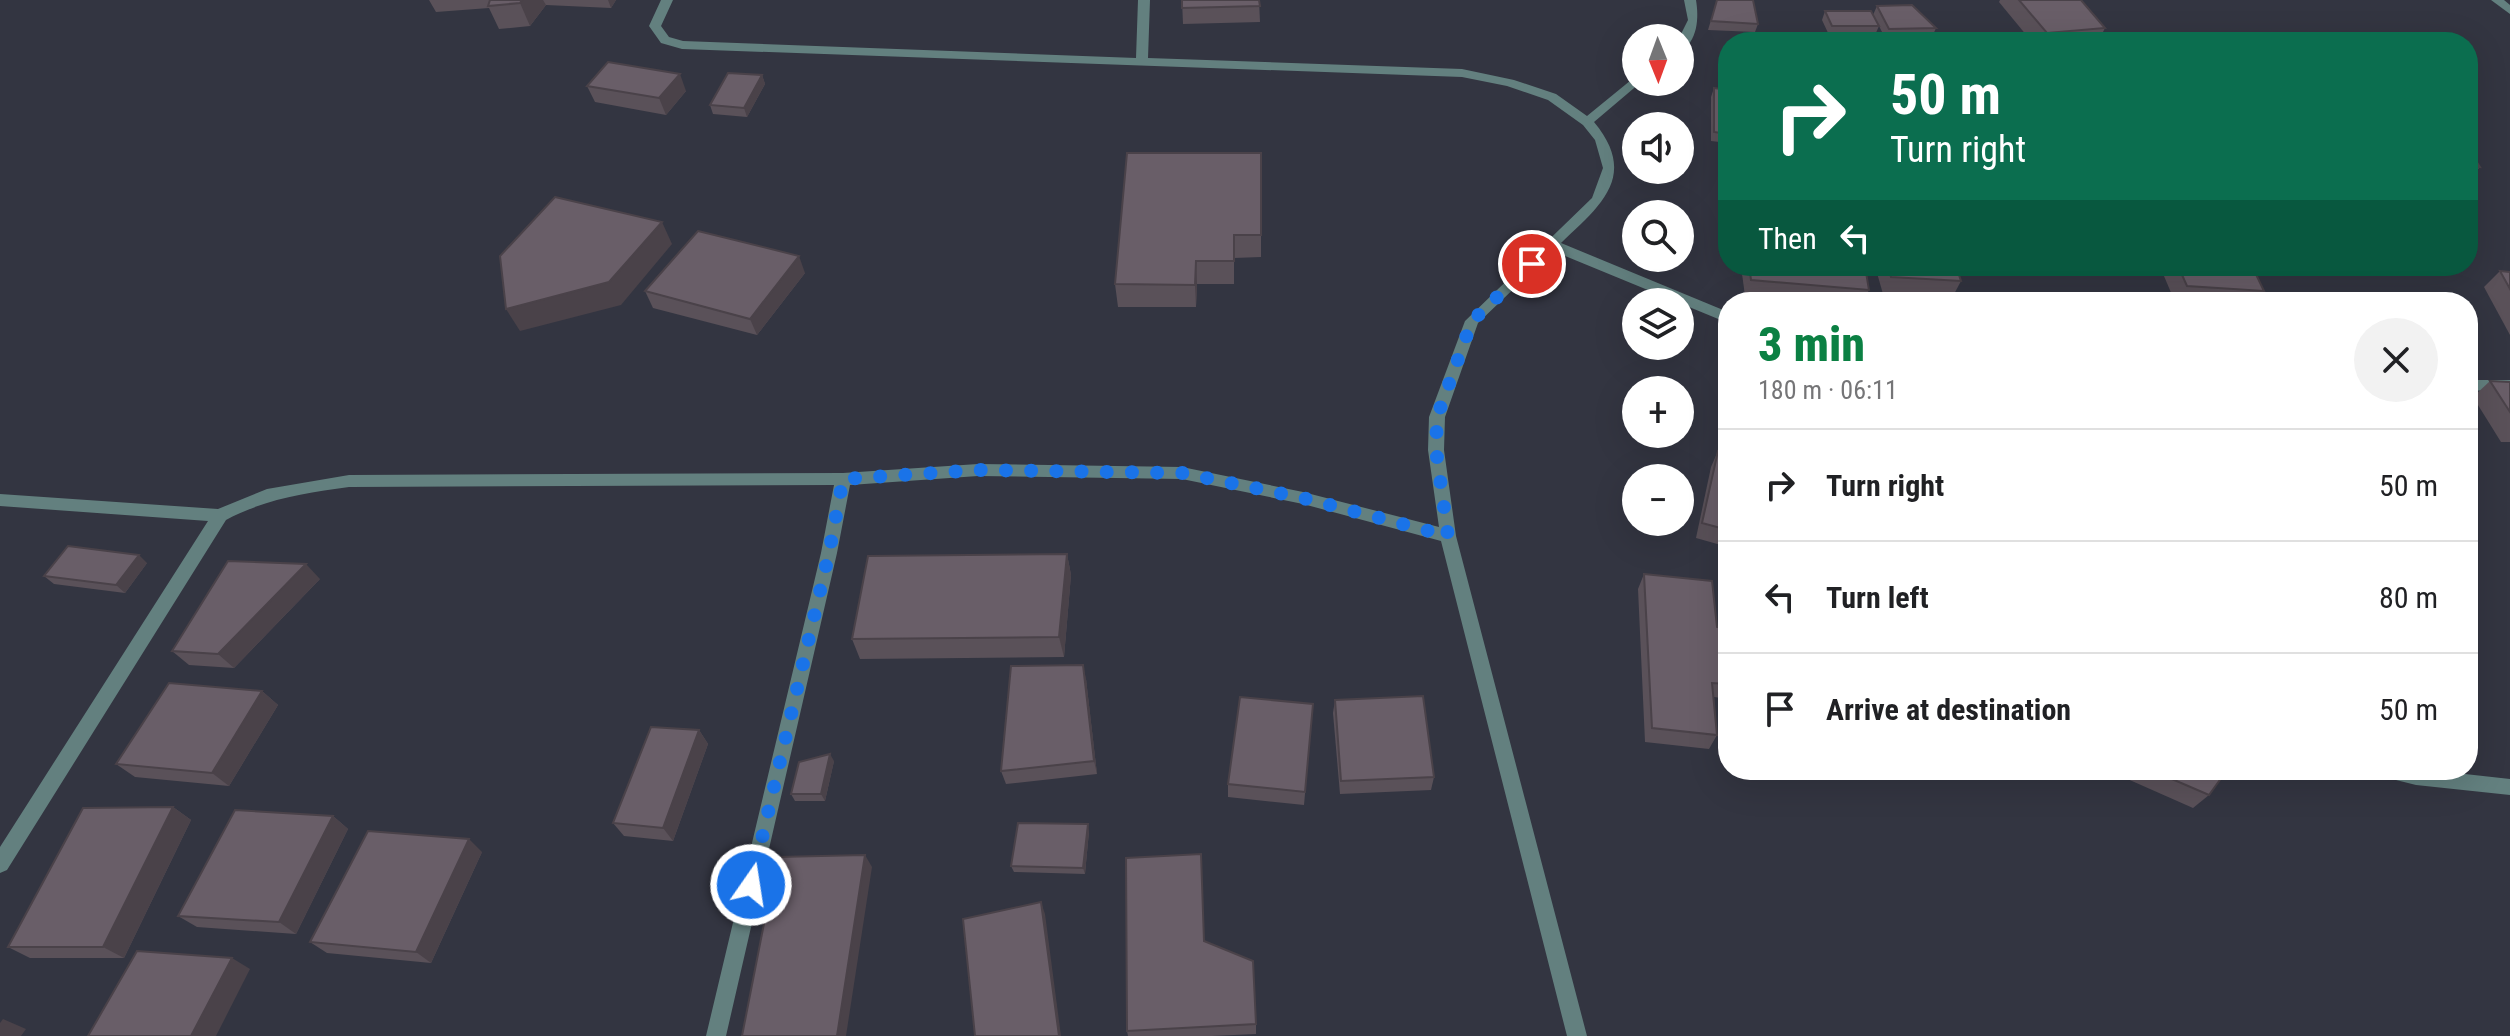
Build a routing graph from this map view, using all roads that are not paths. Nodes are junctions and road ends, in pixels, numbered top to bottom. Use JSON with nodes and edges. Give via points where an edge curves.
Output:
{"nodes":[{"id":1,"x":667,"y":0,"type":"edge"},
{"id":2,"x":1144,"y":0,"type":"edge"},
{"id":3,"x":1690,"y":0,"type":"edge"},
{"id":4,"x":2497,"y":0,"type":"edge"},
{"id":5,"x":2510,"y":11,"type":"edge"},
{"id":6,"x":1692,"y":24,"type":"edge"},
{"id":7,"x":1142,"y":61,"type":"junction"},
{"id":8,"x":1622,"y":92,"type":"edge"},
{"id":9,"x":1587,"y":122,"type":"junction"},
{"id":10,"x":1552,"y":245,"type":"junction"},
{"id":11,"x":1718,"y":314,"type":"edge"},
{"id":12,"x":2478,"y":385,"type":"edge"},
{"id":13,"x":2510,"y":386,"type":"edge"},
{"id":14,"x":843,"y":479,"type":"junction"},
{"id":15,"x":0,"y":500,"type":"edge"},
{"id":16,"x":220,"y":515,"type":"junction"},
{"id":17,"x":1448,"y":536,"type":"junction"},
{"id":18,"x":2444,"y":780,"type":"edge"},
{"id":19,"x":2510,"y":787,"type":"edge"},
{"id":20,"x":0,"y":864,"type":"edge"},
{"id":21,"x":716,"y":1036,"type":"edge"},
{"id":22,"x":1577,"y":1036,"type":"edge"}],
"edges":[{"from":1,"to":7,"type":"street","via":[[655,26],[665,40],[682,45]]},
{"from":2,"to":7,"type":"street"},
{"from":3,"to":6,"type":"street"},
{"from":4,"to":5,"type":"street"},
{"from":7,"to":9,"type":"street","via":[[1462,73],[1552,97]]},
{"from":8,"to":9,"type":"street"},
{"from":9,"to":10,"type":"street","via":[[1601,139],[1609,168],[1598,200]]},
{"from":10,"to":11,"type":"street"},
{"from":10,"to":17,"type":"street","via":[[1472,321],[1442,403],[1436,450]]},
{"from":12,"to":13,"type":"street"},
{"from":14,"to":16,"type":"street","via":[[349,481],[250,498]]},
{"from":14,"to":17,"type":"street","via":[[978,470],[1182,473]]},
{"from":14,"to":21,"type":"street"},
{"from":15,"to":16,"type":"street"},
{"from":16,"to":20,"type":"street"},
{"from":17,"to":22,"type":"street"},
{"from":18,"to":19,"type":"street"}]}
